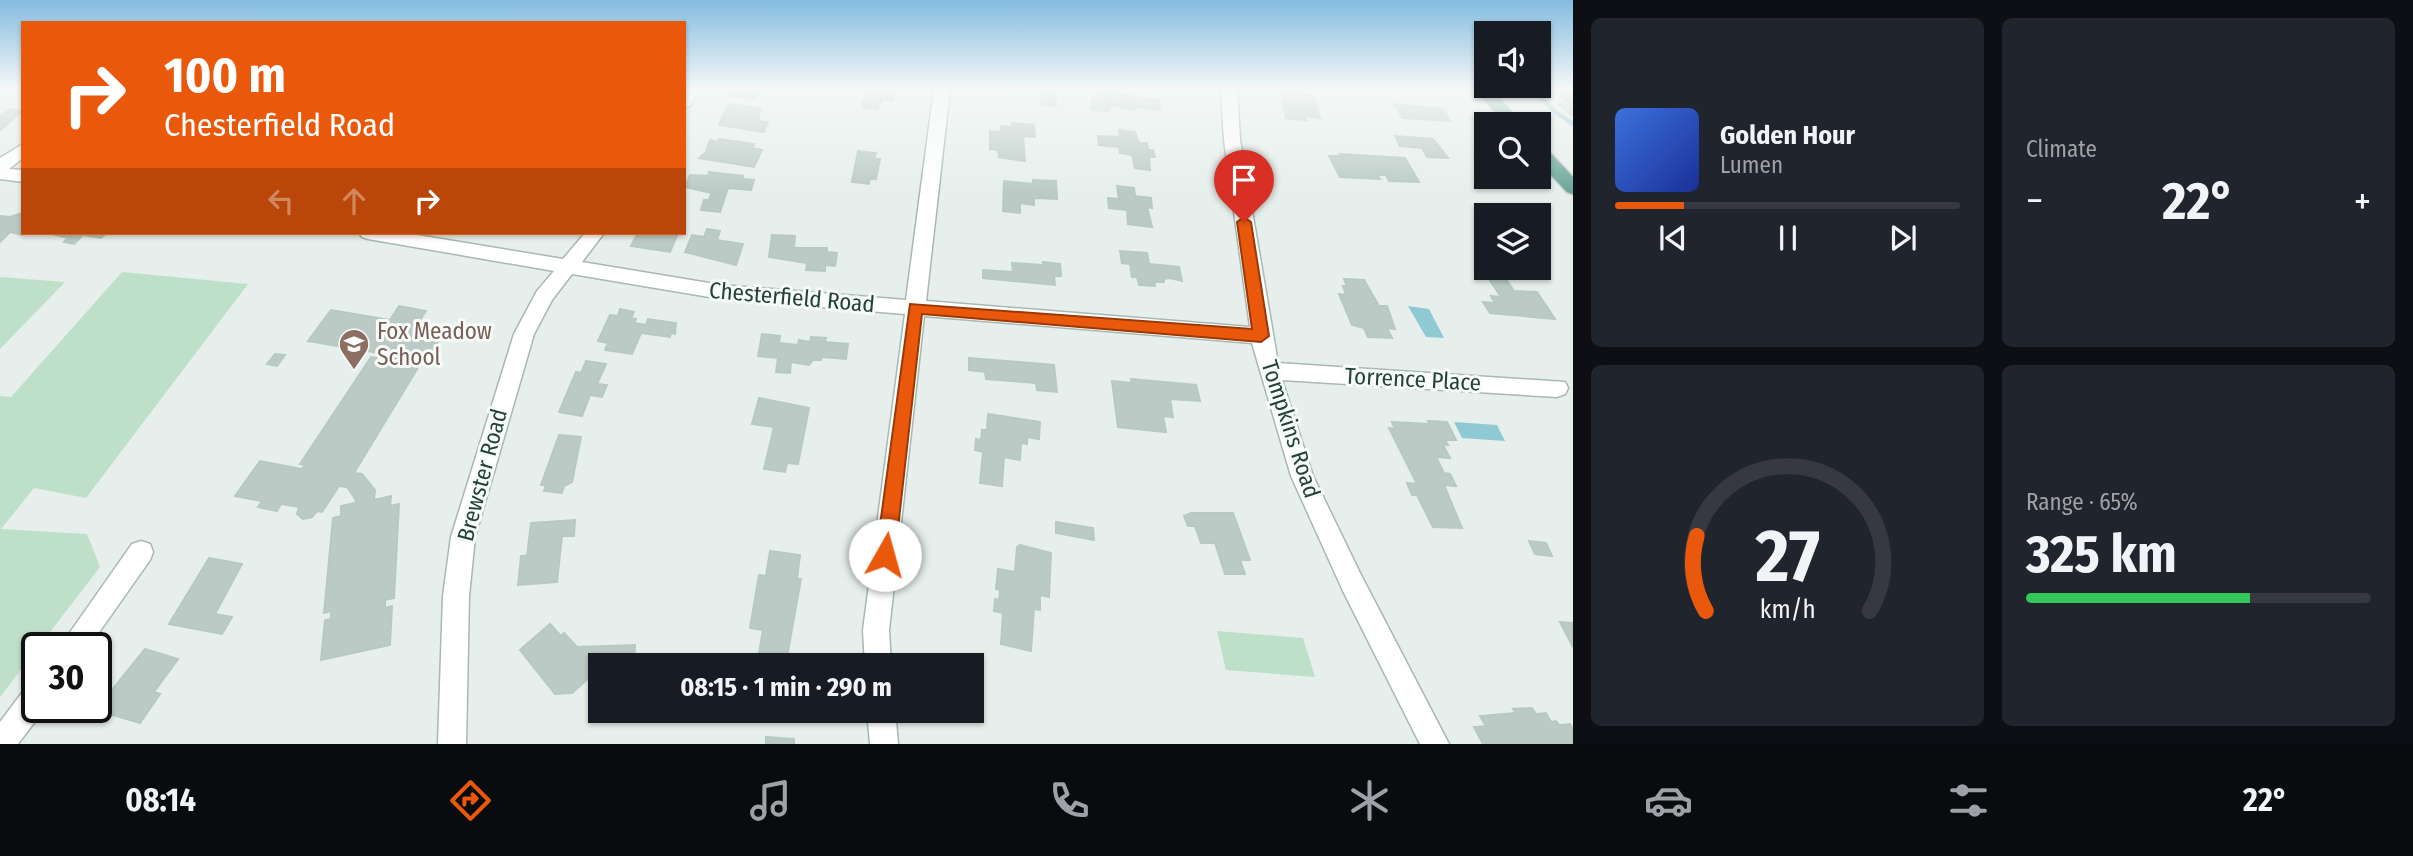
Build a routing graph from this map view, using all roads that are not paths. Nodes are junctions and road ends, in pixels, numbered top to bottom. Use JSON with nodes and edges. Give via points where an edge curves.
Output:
{"nodes":[{"id":1,"x":938,"y":124,"type":"edge"},
{"id":2,"x":1231,"y":124,"type":"edge"},
{"id":3,"x":21,"y":151,"type":"edge"},
{"id":4,"x":1551,"y":164,"type":"edge"},
{"id":5,"x":0,"y":167,"type":"edge"},
{"id":6,"x":0,"y":173,"type":"edge"},
{"id":7,"x":21,"y":176,"type":"edge"},
{"id":8,"x":1573,"y":188,"type":"edge"},
{"id":9,"x":384,"y":235,"type":"edge"},
{"id":10,"x":593,"y":235,"type":"edge"},
{"id":11,"x":567,"y":266,"type":"junction"},
{"id":12,"x":915,"y":308,"type":"junction"},
{"id":13,"x":1261,"y":336,"type":"junction"},
{"id":14,"x":1269,"y":371,"type":"junction"},
{"id":15,"x":1558,"y":388,"type":"dead end"},
{"id":16,"x":141,"y":552,"type":"dead end"},
{"id":17,"x":84,"y":632,"type":"edge"},
{"id":18,"x":877,"y":653,"type":"edge"},
{"id":19,"x":21,"y":717,"type":"edge"},
{"id":20,"x":882,"y":723,"type":"edge"},
{"id":21,"x":1,"y":744,"type":"edge"},
{"id":22,"x":452,"y":744,"type":"edge"},
{"id":23,"x":884,"y":744,"type":"edge"},
{"id":24,"x":1435,"y":744,"type":"edge"}],
"edges":[{"from":1,"to":12,"type":"street"},
{"from":2,"to":13,"type":"street","name":"Tompkins Road"},
{"from":3,"to":5,"type":"street"},
{"from":4,"to":8,"type":"main road"},
{"from":6,"to":7,"type":"street"},
{"from":9,"to":11,"type":"street","name":"Chesterfield Road"},
{"from":10,"to":11,"type":"street","name":"Brewster Road"},
{"from":11,"to":12,"type":"street","name":"Chesterfield Road","via":[[721,292]]},
{"from":11,"to":22,"type":"street","name":"Brewster Road","via":[[524,334],[463,537],[456,596]]},
{"from":12,"to":13,"type":"street","name":"Chesterfield Road"},
{"from":12,"to":18,"type":"street","via":[[876,630]]},
{"from":13,"to":14,"type":"street","name":"Tompkins Road"},
{"from":14,"to":15,"type":"street","name":"Torrence Place"},
{"from":14,"to":24,"type":"street","name":"Tompkins Road","via":[[1301,476]]},
{"from":16,"to":17,"type":"street"},
{"from":19,"to":21,"type":"street"},
{"from":20,"to":23,"type":"street"}]}
